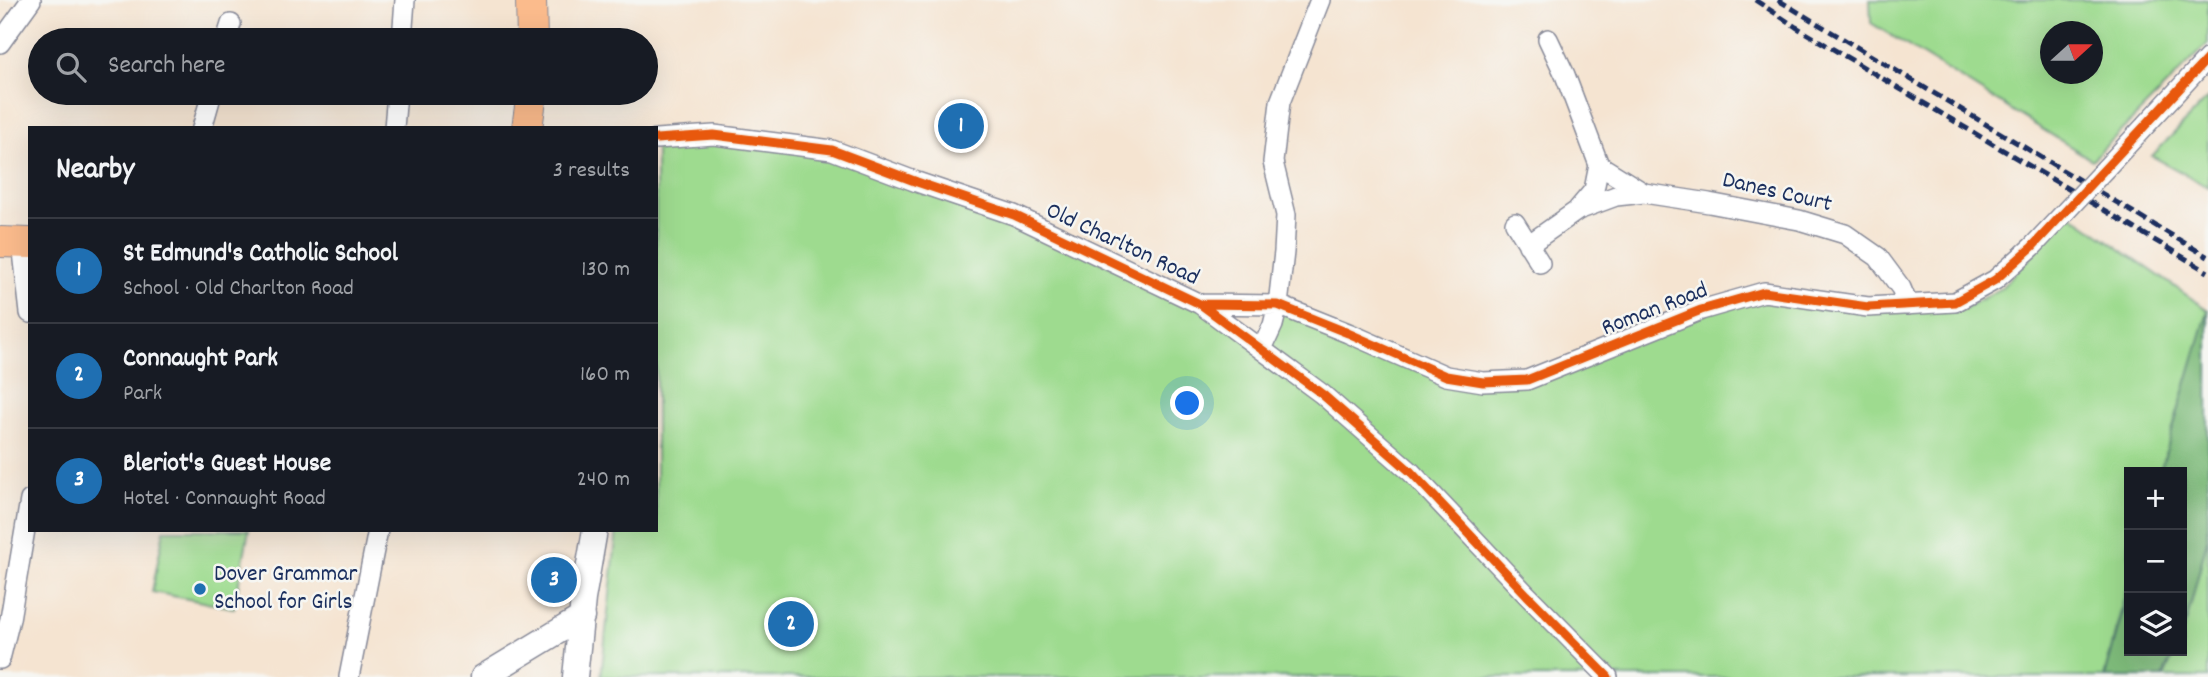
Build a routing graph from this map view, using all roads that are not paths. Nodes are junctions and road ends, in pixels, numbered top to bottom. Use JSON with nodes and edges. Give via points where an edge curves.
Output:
{"nodes":[{"id":1,"x":31,"y":0,"type":"edge"},
{"id":2,"x":405,"y":0,"type":"edge"},
{"id":3,"x":531,"y":0,"type":"edge"},
{"id":4,"x":1320,"y":0,"type":"edge"},
{"id":5,"x":403,"y":28,"type":"edge"},
{"id":6,"x":532,"y":28,"type":"edge"},
{"id":7,"x":1548,"y":39,"type":"dead end"},
{"id":8,"x":0,"y":43,"type":"edge"},
{"id":9,"x":2208,"y":58,"type":"edge"},
{"id":10,"x":209,"y":105,"type":"edge"},
{"id":11,"x":396,"y":105,"type":"edge"},
{"id":12,"x":530,"y":105,"type":"edge"},
{"id":13,"x":203,"y":126,"type":"edge"},
{"id":14,"x":394,"y":126,"type":"edge"},
{"id":15,"x":527,"y":126,"type":"edge"},
{"id":16,"x":658,"y":139,"type":"edge"},
{"id":17,"x":1599,"y":165,"type":"junction"},
{"id":18,"x":1644,"y":193,"type":"junction"},
{"id":19,"x":1578,"y":210,"type":"junction"},
{"id":20,"x":1515,"y":223,"type":"dead end"},
{"id":21,"x":17,"y":243,"type":"edge"},
{"id":22,"x":1528,"y":245,"type":"junction"},
{"id":23,"x":1540,"y":263,"type":"dead end"},
{"id":24,"x":28,"y":302,"type":"edge"},
{"id":25,"x":1200,"y":304,"type":"junction"},
{"id":26,"x":1278,"y":305,"type":"junction"},
{"id":27,"x":1908,"y":305,"type":"junction"},
{"id":28,"x":1262,"y":349,"type":"junction"},
{"id":29,"x":28,"y":512,"type":"edge"},
{"id":30,"x":378,"y":532,"type":"edge"},
{"id":31,"x":595,"y":532,"type":"edge"},
{"id":32,"x":582,"y":617,"type":"junction"},
{"id":33,"x":0,"y":659,"type":"edge"},
{"id":34,"x":349,"y":677,"type":"edge"},
{"id":35,"x":483,"y":677,"type":"edge"},
{"id":36,"x":575,"y":677,"type":"edge"},
{"id":37,"x":1608,"y":677,"type":"edge"}],
"edges":[{"from":1,"to":8,"type":"street"},
{"from":2,"to":5,"type":"street"},
{"from":3,"to":6,"type":"main road"},
{"from":4,"to":26,"type":"street","via":[[1280,102],[1273,162],[1286,215]]},
{"from":7,"to":17,"type":"street"},
{"from":9,"to":27,"type":"street","name":"Roman Road","bridge":true,"via":[[2032,247],[1995,280],[1955,302]]},
{"from":10,"to":13,"type":"street"},
{"from":11,"to":14,"type":"street"},
{"from":12,"to":15,"type":"main road"},
{"from":16,"to":25,"type":"street","name":"Old Charlton Road","via":[[714,135],[832,150],[1014,215]]},
{"from":17,"to":18,"type":"street","name":"Danes Court"},
{"from":17,"to":19,"type":"street","name":"Danes Court","via":[[1594,190]]},
{"from":18,"to":19,"type":"street","name":"Danes Court","via":[[1615,196]]},
{"from":18,"to":27,"type":"street","name":"Danes Court","via":[[1760,212],[1845,234],[1878,257]]},
{"from":19,"to":22,"type":"street","name":"Danes Court"},
{"from":20,"to":22,"type":"street"},
{"from":21,"to":24,"type":"street"},
{"from":22,"to":23,"type":"street"},
{"from":25,"to":26,"type":"street","name":"Roman Road"},
{"from":25,"to":28,"type":"street","name":"Old Charlton Road"},
{"from":26,"to":27,"type":"street","name":"Roman Road","via":[[1446,376],[1483,382],[1527,380],[1701,310],[1764,292],[1868,307]]},
{"from":26,"to":28,"type":"street"},
{"from":28,"to":37,"type":"street","name":"Old Charlton Road","via":[[1411,472]]},
{"from":29,"to":33,"type":"street"},
{"from":30,"to":34,"type":"street"},
{"from":31,"to":32,"type":"street"},
{"from":32,"to":35,"type":"street"},
{"from":32,"to":36,"type":"street"}]}
